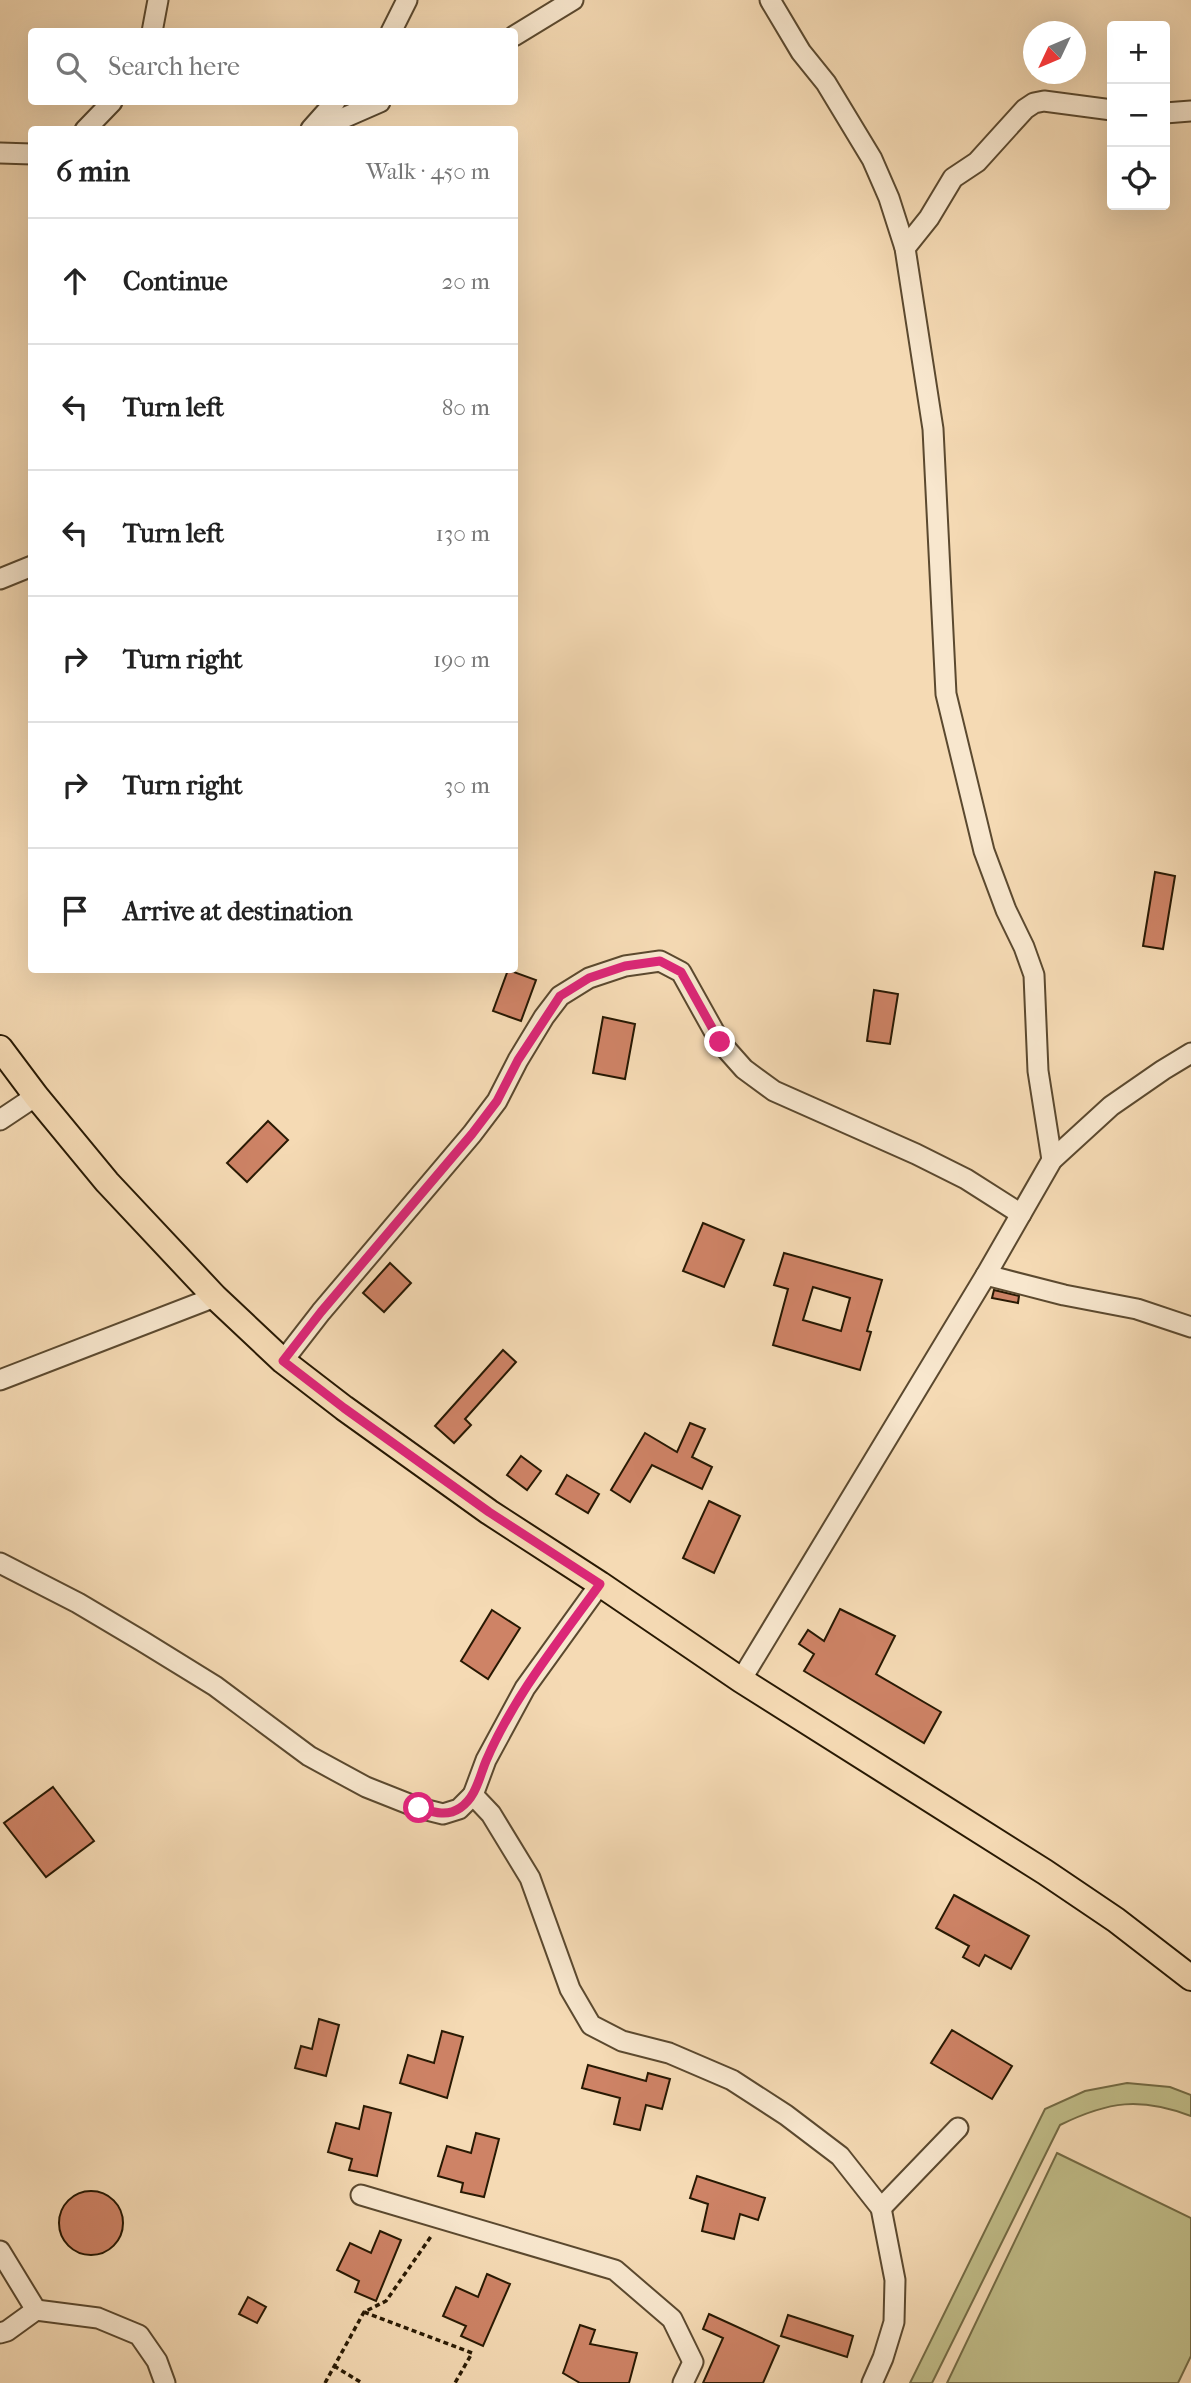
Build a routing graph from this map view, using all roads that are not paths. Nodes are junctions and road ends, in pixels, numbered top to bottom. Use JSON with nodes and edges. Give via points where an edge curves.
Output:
{"nodes":[{"id":1,"x":158,"y":0,"type":"edge"},
{"id":2,"x":407,"y":0,"type":"edge"},
{"id":3,"x":573,"y":0,"type":"edge"},
{"id":4,"x":770,"y":0,"type":"edge"},
{"id":5,"x":153,"y":28,"type":"edge"},
{"id":6,"x":393,"y":28,"type":"edge"},
{"id":7,"x":518,"y":34,"type":"edge"},
{"id":8,"x":109,"y":105,"type":"edge"},
{"id":9,"x":332,"y":105,"type":"edge"},
{"id":10,"x":373,"y":105,"type":"edge"},
{"id":11,"x":1107,"y":109,"type":"edge"},
{"id":12,"x":1191,"y":111,"type":"edge"},
{"id":13,"x":1170,"y":113,"type":"edge"},
{"id":14,"x":89,"y":126,"type":"edge"},
{"id":15,"x":314,"y":126,"type":"edge"},
{"id":16,"x":325,"y":126,"type":"edge"},
{"id":17,"x":0,"y":153,"type":"edge"},
{"id":18,"x":28,"y":154,"type":"edge"},
{"id":19,"x":905,"y":248,"type":"junction"},
{"id":20,"x":28,"y":568,"type":"edge"},
{"id":21,"x":0,"y":579,"type":"edge"},
{"id":22,"x":0,"y":1048,"type":"edge"},
{"id":23,"x":1191,"y":1053,"type":"edge"},
{"id":24,"x":36,"y":1096,"type":"junction"},
{"id":25,"x":0,"y":1120,"type":"edge"},
{"id":26,"x":1052,"y":1160,"type":"junction"},
{"id":27,"x":1021,"y":1214,"type":"junction"},
{"id":28,"x":986,"y":1275,"type":"junction"},
{"id":29,"x":215,"y":1297,"type":"junction"},
{"id":30,"x":1191,"y":1327,"type":"edge"},
{"id":31,"x":283,"y":1361,"type":"junction"},
{"id":32,"x":0,"y":1380,"type":"edge"},
{"id":33,"x":0,"y":1563,"type":"edge"},
{"id":34,"x":600,"y":1584,"type":"junction"},
{"id":35,"x":741,"y":1680,"type":"junction"},
{"id":36,"x":474,"y":1795,"type":"junction"},
{"id":37,"x":1191,"y":1978,"type":"edge"},
{"id":38,"x":958,"y":2128,"type":"dead end"},
{"id":39,"x":361,"y":2195,"type":"dead end"},
{"id":40,"x":881,"y":2208,"type":"junction"},
{"id":41,"x":0,"y":2251,"type":"edge"},
{"id":42,"x":36,"y":2310,"type":"junction"},
{"id":43,"x":0,"y":2333,"type":"edge"},
{"id":44,"x":165,"y":2383,"type":"edge"},
{"id":45,"x":683,"y":2383,"type":"edge"},
{"id":46,"x":872,"y":2383,"type":"edge"}],
"edges":[{"from":1,"to":5,"type":"street"},
{"from":2,"to":6,"type":"street"},
{"from":3,"to":7,"type":"street"},
{"from":4,"to":19,"type":"street","via":[[872,159]]},
{"from":8,"to":14,"type":"street"},
{"from":9,"to":15,"type":"street"},
{"from":10,"to":16,"type":"street"},
{"from":11,"to":19,"type":"street","via":[[1034,103],[977,162],[953,178]]},
{"from":12,"to":13,"type":"street"},
{"from":17,"to":18,"type":"street"},
{"from":19,"to":26,"type":"street","via":[[933,429],[946,694],[984,850],[1034,975],[1038,1071]]},
{"from":20,"to":21,"type":"street"},
{"from":22,"to":24,"type":"main road"},
{"from":23,"to":26,"type":"street","via":[[1111,1106]]},
{"from":24,"to":25,"type":"street"},
{"from":24,"to":29,"type":"main road","via":[[107,1182]]},
{"from":26,"to":27,"type":"street"},
{"from":27,"to":28,"type":"street"},
{"from":27,"to":31,"type":"street","via":[[936,1164],[774,1091],[744,1069],[720,1042],[681,972],[660,961],[625,966],[589,978],[560,996],[491,1109]]},
{"from":28,"to":30,"type":"street"},
{"from":28,"to":35,"type":"street"},
{"from":29,"to":31,"type":"main road"},
{"from":29,"to":32,"type":"street"},
{"from":31,"to":34,"type":"main road","via":[[489,1512]]},
{"from":33,"to":36,"type":"street","via":[[78,1603],[194,1673],[309,1756],[366,1787],[443,1814],[460,1809]]},
{"from":34,"to":35,"type":"main road"},
{"from":34,"to":36,"type":"street","via":[[525,1688],[486,1760]]},
{"from":35,"to":37,"type":"main road","via":[[1045,1872]]},
{"from":36,"to":40,"type":"street","via":[[530,1878],[570,1989],[591,2025],[622,2041],[669,2053],[732,2080],[840,2157]]},
{"from":38,"to":40,"type":"street"},
{"from":39,"to":45,"type":"street","via":[[615,2270],[672,2319],[693,2362]]},
{"from":40,"to":46,"type":"street","via":[[895,2280],[894,2322]]},
{"from":41,"to":42,"type":"street"},
{"from":42,"to":43,"type":"street"},
{"from":42,"to":44,"type":"street","via":[[98,2318],[139,2336],[157,2361]]}]}
